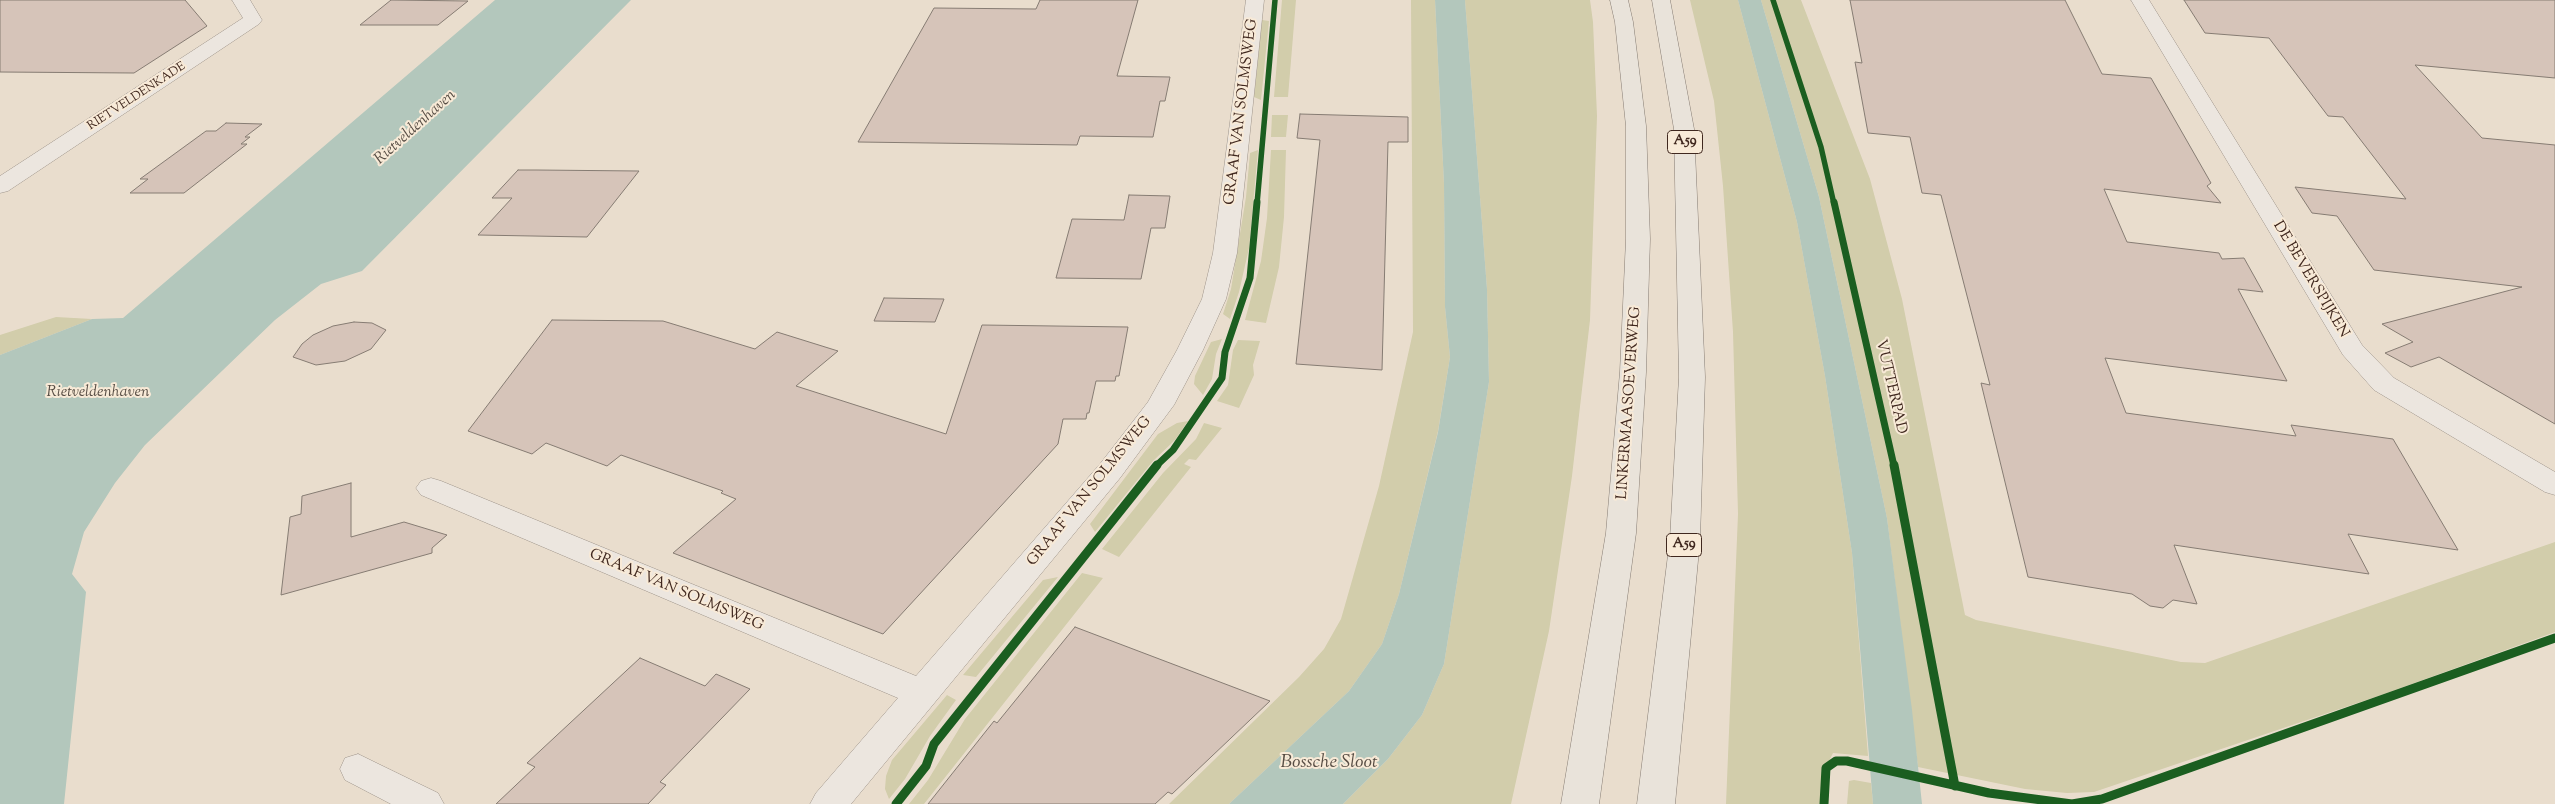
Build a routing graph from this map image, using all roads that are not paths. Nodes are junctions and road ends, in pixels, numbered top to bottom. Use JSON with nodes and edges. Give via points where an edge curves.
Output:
{"nodes":[{"id":1,"x":241,"y":0,"type":"edge"},
{"id":2,"x":1255,"y":0,"type":"edge"},
{"id":3,"x":1606,"y":0,"type":"edge"},
{"id":4,"x":1619,"y":0,"type":"edge"},
{"id":5,"x":1661,"y":0,"type":"edge"},
{"id":6,"x":2140,"y":0,"type":"edge"},
{"id":7,"x":1624,"y":22,"type":"junction"},
{"id":8,"x":0,"y":186,"type":"edge"},
{"id":9,"x":2555,"y":485,"type":"edge"},
{"id":10,"x":431,"y":488,"type":"dead end"},
{"id":11,"x":921,"y":693,"type":"junction"},
{"id":12,"x":358,"y":769,"type":"dead end"},
{"id":13,"x":425,"y":804,"type":"edge"},
{"id":14,"x":829,"y":804,"type":"edge"},
{"id":15,"x":1580,"y":804,"type":"edge"},
{"id":16,"x":1656,"y":804,"type":"edge"}],
"edges":[{"from":1,"to":8,"type":"street","name":"RIETVELDENKADE","via":[[253,20]]},
{"from":2,"to":11,"type":"street","name":"GRAAF VAN SOLMSWEG","via":[[1224,253],[1214,299],[1190,350],[1160,404],[1110,471]]},
{"from":3,"to":7,"type":"highway"},
{"from":4,"to":7,"type":"highway","name":"LINKERMAASOEVERWEG"},
{"from":5,"to":16,"type":"highway","number":"A59","via":[[1684,129],[1692,377],[1685,539]]},
{"from":6,"to":9,"type":"street","name":"DE BEVERSPIJKEN","via":[[2352,349],[2384,384]]},
{"from":7,"to":15,"type":"highway","name":"LINKERMAASOEVERWEG","via":[[1636,126],[1638,239],[1634,372],[1621,533]]},
{"from":10,"to":11,"type":"street","name":"GRAAF VAN SOLMSWEG"},
{"from":11,"to":14,"type":"street","name":"GRAAF VAN SOLMSWEG"},
{"from":12,"to":13,"type":"street"}]}
